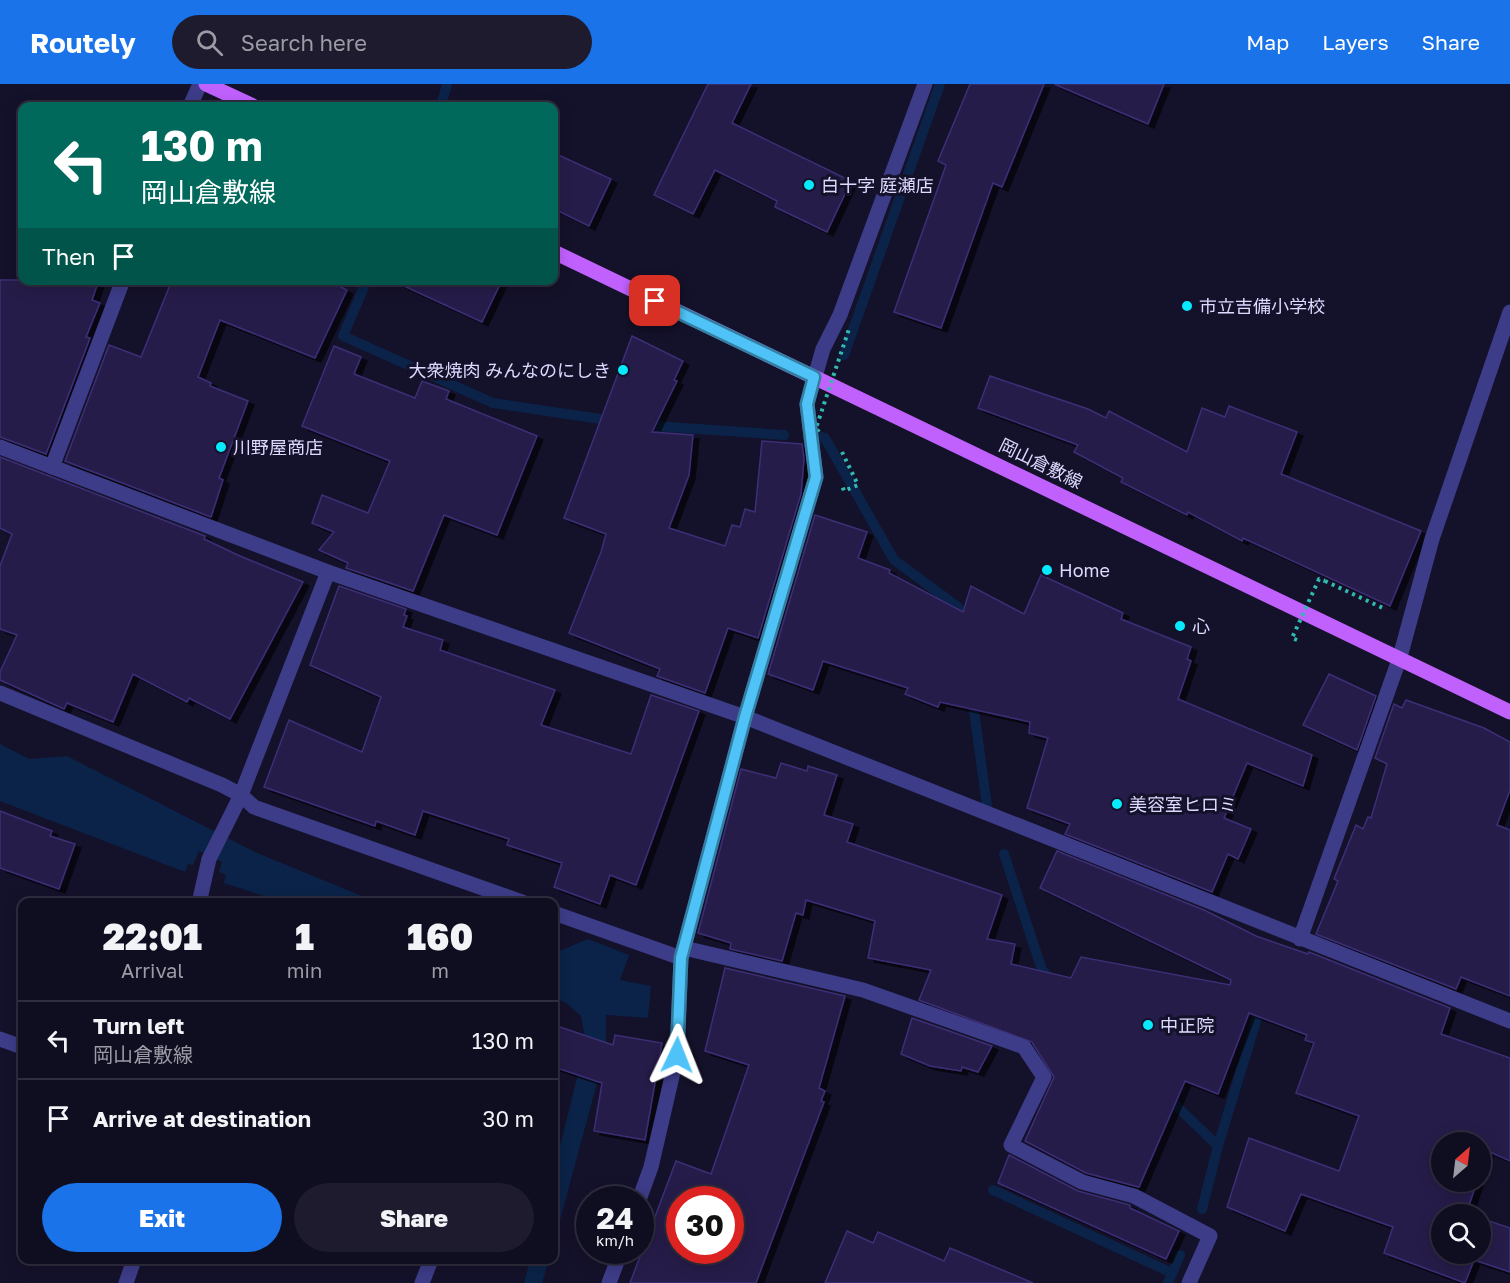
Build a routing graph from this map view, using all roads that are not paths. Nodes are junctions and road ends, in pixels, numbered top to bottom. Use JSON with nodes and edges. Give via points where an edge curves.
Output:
{"nodes":[{"id":1,"x":200,"y":84,"type":"edge"},
{"id":2,"x":206,"y":84,"type":"edge"},
{"id":3,"x":925,"y":84,"type":"edge"},
{"id":4,"x":192,"y":102,"type":"edge"},
{"id":5,"x":244,"y":102,"type":"edge"},
{"id":6,"x":558,"y":254,"type":"edge"},
{"id":7,"x":121,"y":285,"type":"edge"},
{"id":8,"x":1510,"y":312,"type":"edge"},
{"id":9,"x":814,"y":377,"type":"junction"},
{"id":10,"x":0,"y":447,"type":"edge"},
{"id":11,"x":52,"y":467,"type":"junction"},
{"id":12,"x":328,"y":572,"type":"junction"},
{"id":13,"x":1400,"y":657,"type":"junction"},
{"id":14,"x":0,"y":693,"type":"edge"},
{"id":15,"x":1510,"y":712,"type":"edge"},
{"id":16,"x":745,"y":717,"type":"junction"},
{"id":17,"x":241,"y":795,"type":"junction"},
{"id":18,"x":201,"y":898,"type":"edge"},
{"id":19,"x":511,"y":898,"type":"edge"},
{"id":20,"x":558,"y":914,"type":"edge"},
{"id":21,"x":1300,"y":939,"type":"junction"},
{"id":22,"x":682,"y":953,"type":"junction"},
{"id":23,"x":1510,"y":1021,"type":"edge"},
{"id":24,"x":0,"y":1039,"type":"edge"},
{"id":25,"x":18,"y":1046,"type":"edge"},
{"id":26,"x":644,"y":1186,"type":"edge"},
{"id":27,"x":133,"y":1264,"type":"edge"},
{"id":28,"x":429,"y":1264,"type":"edge"},
{"id":29,"x":616,"y":1264,"type":"edge"},
{"id":30,"x":126,"y":1283,"type":"edge"},
{"id":31,"x":422,"y":1283,"type":"edge"},
{"id":32,"x":609,"y":1283,"type":"edge"},
{"id":33,"x":1189,"y":1283,"type":"edge"}],
"edges":[{"from":1,"to":4,"type":"street"},
{"from":2,"to":5,"type":"main road"},
{"from":3,"to":9,"type":"street"},
{"from":6,"to":9,"type":"main road","name":"岡山倉敷線"},
{"from":7,"to":11,"type":"street"},
{"from":8,"to":13,"type":"street","via":[[1432,539]]},
{"from":9,"to":13,"type":"main road","name":"岡山倉敷線"},
{"from":9,"to":16,"type":"street","via":[[807,404],[816,477]]},
{"from":10,"to":11,"type":"street"},
{"from":11,"to":12,"type":"street"},
{"from":12,"to":16,"type":"street"},
{"from":12,"to":17,"type":"street"},
{"from":13,"to":15,"type":"main road","name":"岡山倉敷線"},
{"from":13,"to":21,"type":"street"},
{"from":14,"to":17,"type":"street"},
{"from":16,"to":21,"type":"street"},
{"from":16,"to":22,"type":"street"},
{"from":17,"to":18,"type":"street","via":[[209,859]]},
{"from":17,"to":19,"type":"street","via":[[254,807]]},
{"from":20,"to":22,"type":"street"},
{"from":21,"to":23,"type":"street"},
{"from":22,"to":26,"type":"street","via":[[677,1055]]},
{"from":22,"to":33,"type":"street","via":[[863,990],[1024,1047],[1044,1077],[1011,1145],[1082,1182],[1134,1196],[1210,1236]]},
{"from":24,"to":25,"type":"street"},
{"from":27,"to":30,"type":"street"},
{"from":28,"to":31,"type":"street"},
{"from":29,"to":32,"type":"street"}]}
